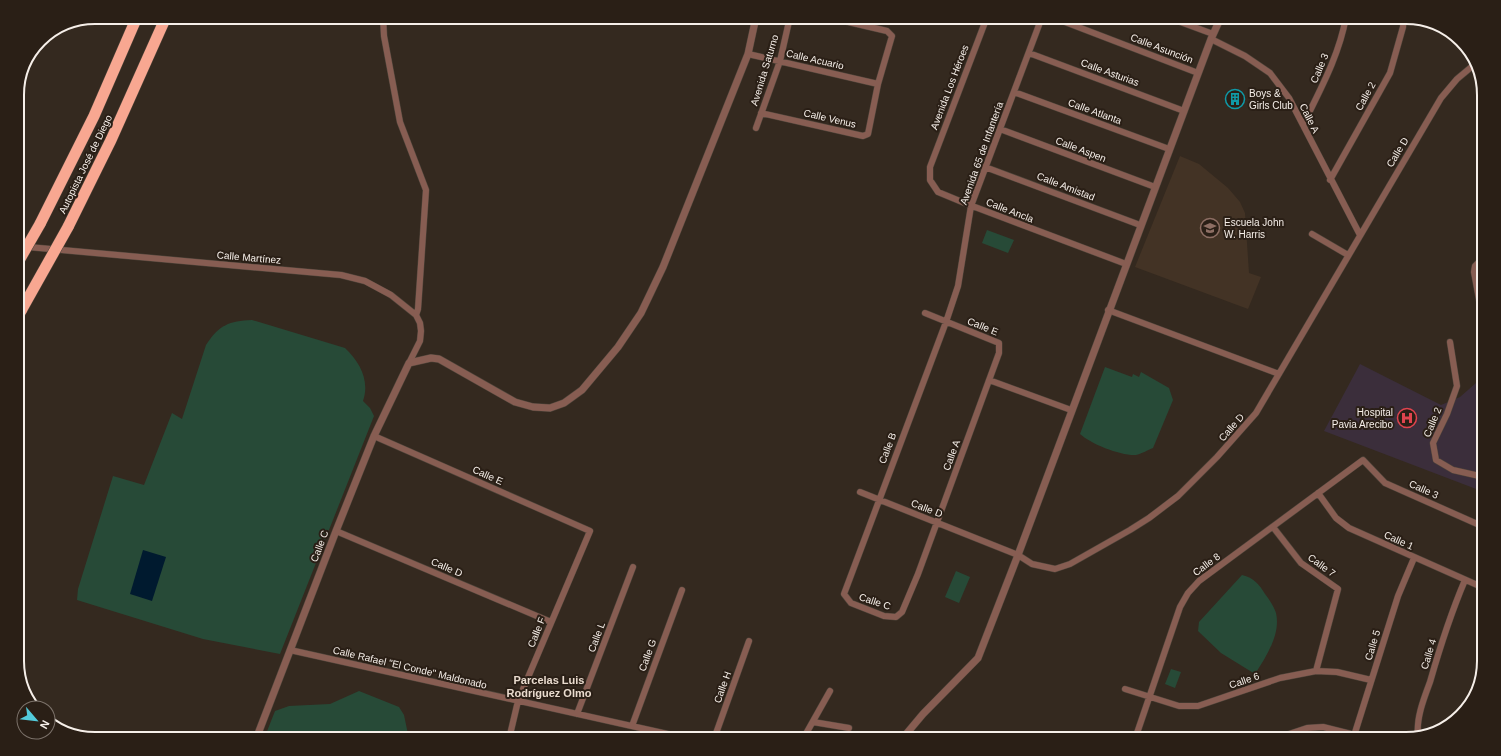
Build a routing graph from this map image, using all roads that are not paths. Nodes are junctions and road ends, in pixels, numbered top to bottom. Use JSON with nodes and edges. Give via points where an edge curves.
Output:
{"nodes":[{"id":1,"x":134,"y":24,"type":"edge"},
{"id":2,"x":163,"y":24,"type":"edge"},
{"id":3,"x":384,"y":24,"type":"edge"},
{"id":4,"x":754,"y":24,"type":"edge"},
{"id":5,"x":788,"y":24,"type":"edge"},
{"id":6,"x":857,"y":24,"type":"edge"},
{"id":7,"x":984,"y":24,"type":"edge"},
{"id":8,"x":1039,"y":24,"type":"edge"},
{"id":9,"x":1070,"y":24,"type":"edge"},
{"id":10,"x":1183,"y":24,"type":"edge"},
{"id":11,"x":1218,"y":24,"type":"edge"},
{"id":12,"x":1345,"y":24,"type":"edge"},
{"id":13,"x":1403,"y":24,"type":"edge"},
{"id":14,"x":1212,"y":37,"type":"junction"},
{"id":15,"x":1029,"y":53,"type":"junction"},
{"id":16,"x":748,"y":54,"type":"junction"},
{"id":17,"x":780,"y":61,"type":"junction"},
{"id":18,"x":1471,"y":67,"type":"edge"},
{"id":19,"x":1198,"y":73,"type":"junction"},
{"id":20,"x":878,"y":84,"type":"junction"},
{"id":21,"x":1014,"y":92,"type":"junction"},
{"id":22,"x":1184,"y":111,"type":"junction"},
{"id":23,"x":761,"y":113,"type":"junction"},
{"id":24,"x":1303,"y":125,"type":"junction"},
{"id":25,"x":756,"y":128,"type":"dead end"},
{"id":26,"x":1000,"y":129,"type":"junction"},
{"id":27,"x":940,"y":141,"type":"joint"},
{"id":28,"x":1170,"y":149,"type":"junction"},
{"id":29,"x":986,"y":167,"type":"junction"},
{"id":30,"x":1330,"y":180,"type":"junction"},
{"id":31,"x":1155,"y":187,"type":"junction"},
{"id":32,"x":971,"y":206,"type":"junction"},
{"id":33,"x":1140,"y":225,"type":"junction"},
{"id":34,"x":1312,"y":234,"type":"dead end"},
{"id":35,"x":1360,"y":235,"type":"junction"},
{"id":36,"x":24,"y":247,"type":"edge"},
{"id":37,"x":24,"y":252,"type":"edge"},
{"id":38,"x":1348,"y":255,"type":"junction"},
{"id":39,"x":1126,"y":264,"type":"junction"},
{"id":40,"x":1477,"y":264,"type":"edge"},
{"id":41,"x":1477,"y":288,"type":"edge"},
{"id":42,"x":24,"y":307,"type":"edge"},
{"id":43,"x":1108,"y":310,"type":"junction"},
{"id":44,"x":924,"y":313,"type":"dead end"},
{"id":45,"x":416,"y":315,"type":"junction"},
{"id":46,"x":946,"y":322,"type":"junction"},
{"id":47,"x":1450,"y":342,"type":"dead end"},
{"id":48,"x":409,"y":364,"type":"junction"},
{"id":49,"x":1279,"y":374,"type":"junction"},
{"id":50,"x":989,"y":380,"type":"junction"},
{"id":51,"x":1071,"y":410,"type":"junction"},
{"id":52,"x":374,"y":436,"type":"junction"},
{"id":53,"x":1363,"y":460,"type":"joint"},
{"id":54,"x":1477,"y":475,"type":"edge"},
{"id":55,"x":860,"y":492,"type":"dead end"},
{"id":56,"x":1318,"y":493,"type":"junction"},
{"id":57,"x":878,"y":500,"type":"junction"},
{"id":58,"x":937,"y":523,"type":"junction"},
{"id":59,"x":1477,"y":524,"type":"edge"},
{"id":60,"x":1273,"y":527,"type":"junction"},
{"id":61,"x":336,"y":530,"type":"junction"},
{"id":62,"x":588,"y":536,"type":"joint"},
{"id":63,"x":1018,"y":555,"type":"junction"},
{"id":64,"x":1414,"y":558,"type":"junction"},
{"id":65,"x":633,"y":567,"type":"dead end"},
{"id":66,"x":848,"y":580,"type":"joint"},
{"id":67,"x":1465,"y":580,"type":"junction"},
{"id":68,"x":1477,"y":585,"type":"edge"},
{"id":69,"x":682,"y":590,"type":"dead end"},
{"id":70,"x":896,"y":617,"type":"joint"},
{"id":71,"x":551,"y":622,"type":"junction"},
{"id":72,"x":749,"y":641,"type":"dead end"},
{"id":73,"x":290,"y":650,"type":"junction"},
{"id":74,"x":1316,"y":671,"type":"junction"},
{"id":75,"x":1371,"y":680,"type":"junction"},
{"id":76,"x":1125,"y":689,"type":"dead end"},
{"id":77,"x":830,"y":691,"type":"dead end"},
{"id":78,"x":1149,"y":697,"type":"junction"},
{"id":79,"x":518,"y":701,"type":"junction"},
{"id":80,"x":577,"y":714,"type":"junction"},
{"id":81,"x":813,"y":722,"type":"junction"},
{"id":82,"x":632,"y":726,"type":"junction"},
{"id":83,"x":849,"y":728,"type":"dead end"},
{"id":84,"x":1417,"y":731,"type":"edge"},
{"id":85,"x":259,"y":732,"type":"edge"},
{"id":86,"x":511,"y":732,"type":"edge"},
{"id":87,"x":659,"y":732,"type":"edge"},
{"id":88,"x":716,"y":732,"type":"edge"},
{"id":89,"x":807,"y":732,"type":"edge"},
{"id":90,"x":908,"y":732,"type":"edge"},
{"id":91,"x":1137,"y":732,"type":"edge"},
{"id":92,"x":1295,"y":732,"type":"edge"},
{"id":93,"x":1338,"y":732,"type":"edge"},
{"id":94,"x":1355,"y":732,"type":"edge"}],
"edges":[{"from":1,"to":37,"type":"highway","name":"Autopista José de Diego","bridge":true,"via":[[94,116]]},
{"from":2,"to":42,"type":"highway","name":"Autopista José de Diego","bridge":true,"via":[[111,140],[68,227]]},
{"from":3,"to":45,"type":"street","via":[[400,122],[426,190]]},
{"from":4,"to":16,"type":"street"},
{"from":5,"to":17,"type":"street","name":"Avenida Saturno"},
{"from":6,"to":20,"type":"street","via":[[887,31],[892,36]]},
{"from":7,"to":27,"type":"street","name":"Avenida Los Héroes"},
{"from":8,"to":15,"type":"street","name":"Avenida 65 de Infantería"},
{"from":9,"to":19,"type":"street","name":"Calle Asunción"},
{"from":10,"to":14,"type":"street","name":"Calle A"},
{"from":11,"to":14,"type":"street"},
{"from":12,"to":24,"type":"street","name":"Calle 3","via":[[1331,69]]},
{"from":13,"to":30,"type":"street","name":"Calle 2","via":[[1390,72]]},
{"from":14,"to":19,"type":"street"},
{"from":14,"to":24,"type":"street","name":"Calle A","via":[[1270,73],[1289,98]]},
{"from":15,"to":21,"type":"street","name":"Avenida 65 de Infantería"},
{"from":15,"to":22,"type":"street","name":"Calle Asturias"},
{"from":16,"to":17,"type":"street","name":"Calle Acuario"},
{"from":16,"to":48,"type":"street","via":[[663,266],[641,313],[618,347],[582,390],[564,403],[550,408],[533,407],[515,402],[439,359],[431,358]]},
{"from":17,"to":20,"type":"street","name":"Calle Acuario"},
{"from":17,"to":23,"type":"street","name":"Avenida Saturno"},
{"from":18,"to":35,"type":"street","name":"Calle D","via":[[1441,98]]},
{"from":19,"to":22,"type":"street"},
{"from":20,"to":23,"type":"street","name":"Calle Venus","via":[[868,134],[863,136]]},
{"from":21,"to":26,"type":"street","name":"Avenida 65 de Infantería"},
{"from":21,"to":28,"type":"street","name":"Calle Atlanta"},
{"from":22,"to":28,"type":"street"},
{"from":23,"to":25,"type":"street","name":"Avenida Saturno"},
{"from":24,"to":30,"type":"street","name":"Calle A"},
{"from":26,"to":29,"type":"street","name":"Avenida 65 de Infantería"},
{"from":26,"to":31,"type":"street","name":"Calle Aspen"},
{"from":27,"to":32,"type":"street","name":"Calle Ancla","via":[[930,167],[930,180],[938,192]]},
{"from":28,"to":31,"type":"street"},
{"from":29,"to":32,"type":"street","name":"Avenida 65 de Infantería"},
{"from":29,"to":33,"type":"street","name":"Calle Amistad"},
{"from":30,"to":35,"type":"street","name":"Calle A"},
{"from":31,"to":33,"type":"street"},
{"from":32,"to":39,"type":"street","name":"Calle Ancla"},
{"from":32,"to":46,"type":"street","name":"Avenida 65 de Infantería","via":[[958,286]]},
{"from":33,"to":39,"type":"street"},
{"from":34,"to":38,"type":"street"},
{"from":35,"to":38,"type":"street","name":"Calle D"},
{"from":36,"to":45,"type":"street","name":"Calle Martínez","via":[[341,275],[365,281],[391,295]]},
{"from":38,"to":49,"type":"street","name":"Calle D"},
{"from":39,"to":43,"type":"street"},
{"from":40,"to":41,"type":"street","via":[[1474,272]]},
{"from":43,"to":49,"type":"street"},
{"from":43,"to":51,"type":"street"},
{"from":44,"to":46,"type":"street"},
{"from":45,"to":48,"type":"street","via":[[420,323],[420,341]]},
{"from":46,"to":50,"type":"street","name":"Calle E","via":[[999,344],[999,354]]},
{"from":46,"to":57,"type":"street","name":"Calle B"},
{"from":47,"to":54,"type":"street","name":"Calle 2","via":[[1457,386],[1433,443],[1436,460],[1453,470]]},
{"from":48,"to":52,"type":"street","name":"Calle C"},
{"from":49,"to":63,"type":"street","name":"Calle D","via":[[1256,413],[1237,436],[1178,496],[1149,518],[1070,564],[1055,569],[1032,564]]},
{"from":50,"to":51,"type":"street"},
{"from":50,"to":58,"type":"street","name":"Calle A"},
{"from":51,"to":63,"type":"street"},
{"from":52,"to":61,"type":"street","name":"Calle C"},
{"from":52,"to":62,"type":"street","name":"Calle E","via":[[590,531]]},
{"from":53,"to":56,"type":"street","name":"Calle 8"},
{"from":53,"to":59,"type":"street","name":"Calle 3","via":[[1385,483]]},
{"from":55,"to":57,"type":"street","name":"Calle D"},
{"from":56,"to":60,"type":"street","name":"Calle 8"},
{"from":56,"to":64,"type":"street","name":"Calle 1","via":[[1336,518],[1349,528]]},
{"from":57,"to":58,"type":"street","name":"Calle D"},
{"from":57,"to":66,"type":"street","name":"Calle B"},
{"from":58,"to":63,"type":"street","name":"Calle D"},
{"from":58,"to":70,"type":"street","name":"Calle A","via":[[902,612]]},
{"from":60,"to":74,"type":"street","name":"Calle 7","via":[[1301,563],[1338,589]]},
{"from":60,"to":78,"type":"street","name":"Calle 8","via":[[1199,581],[1188,593],[1180,607]]},
{"from":61,"to":71,"type":"street","name":"Calle D"},
{"from":61,"to":73,"type":"street","name":"Calle C"},
{"from":62,"to":71,"type":"street","name":"Calle F"},
{"from":63,"to":90,"type":"street","via":[[978,658]]},
{"from":64,"to":67,"type":"street","name":"Calle 1"},
{"from":64,"to":75,"type":"street","name":"Calle 5","via":[[1398,596]]},
{"from":65,"to":80,"type":"street","name":"Calle L"},
{"from":66,"to":70,"type":"street","name":"Calle C","via":[[844,594],[851,603],[884,616]]},
{"from":67,"to":68,"type":"street","name":"Calle 1"},
{"from":67,"to":84,"type":"street","name":"Calle 4","via":[[1449,618]]},
{"from":69,"to":82,"type":"street","name":"Calle G"},
{"from":71,"to":79,"type":"street","name":"Calle F"},
{"from":72,"to":88,"type":"street","name":"Calle H"},
{"from":73,"to":79,"type":"street","name":"Calle Rafael \"El Conde\" Maldonado"},
{"from":73,"to":85,"type":"street","name":"Calle C"},
{"from":74,"to":75,"type":"street","name":"Calle 6","via":[[1337,672]]},
{"from":74,"to":78,"type":"street","name":"Calle 6","via":[[1280,678],[1198,706],[1178,706]]},
{"from":75,"to":94,"type":"street","name":"Calle 5"},
{"from":76,"to":78,"type":"street","name":"Calle 6"},
{"from":77,"to":81,"type":"street"},
{"from":78,"to":91,"type":"street","name":"Calle 8"},
{"from":79,"to":80,"type":"street","name":"Calle Rafael \"El Conde\" Maldonado"},
{"from":79,"to":86,"type":"street","name":"Calle F"},
{"from":80,"to":82,"type":"street","name":"Calle Rafael \"El Conde\" Maldonado"},
{"from":81,"to":83,"type":"street"},
{"from":81,"to":89,"type":"street"},
{"from":82,"to":87,"type":"street","name":"Calle Rafael \"El Conde\" Maldonado"},
{"from":92,"to":93,"type":"street","via":[[1323,727]]}]}
